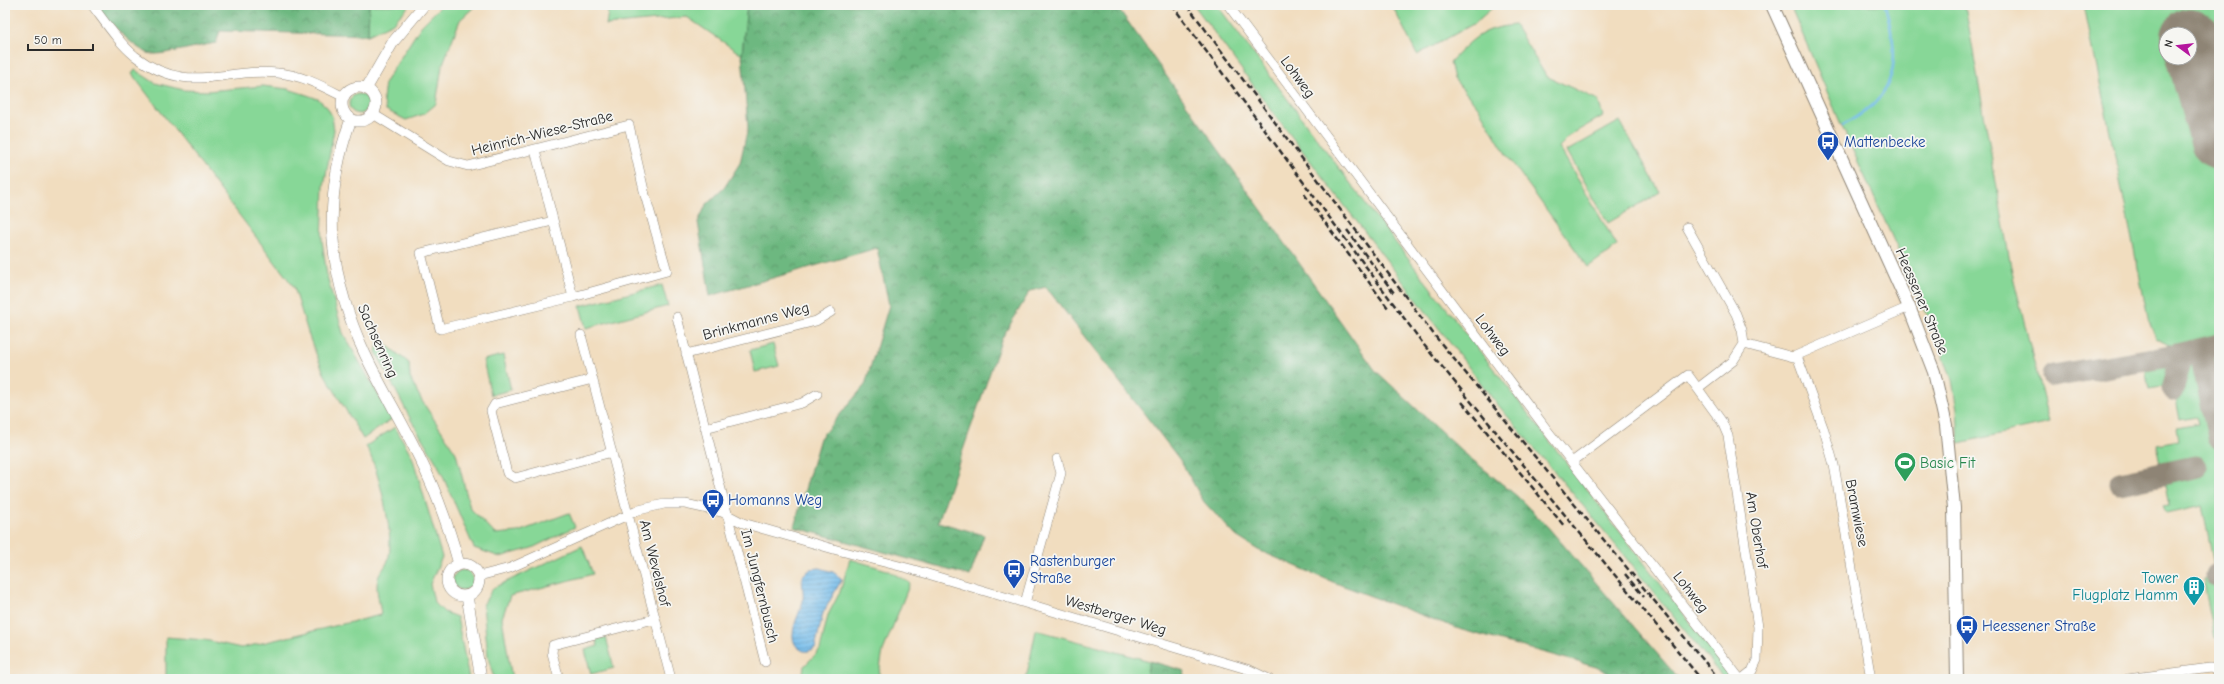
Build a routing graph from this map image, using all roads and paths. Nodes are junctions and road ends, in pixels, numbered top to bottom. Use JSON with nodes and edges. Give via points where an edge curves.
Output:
{"nodes":[{"id":1,"x":92,"y":5,"type":"edge"},
{"id":2,"x":424,"y":5,"type":"edge"},
{"id":3,"x":1228,"y":5,"type":"edge"},
{"id":4,"x":1772,"y":5,"type":"edge"},
{"id":5,"x":366,"y":89,"type":"junction"},
{"id":6,"x":344,"y":96,"type":"junction"},
{"id":7,"x":372,"y":114,"type":"junction"},
{"id":8,"x":352,"y":119,"type":"junction"},
{"id":9,"x":535,"y":150,"type":"junction"},
{"id":10,"x":553,"y":221,"type":"junction"},
{"id":11,"x":1687,"y":227,"type":"dead end"},
{"id":12,"x":573,"y":297,"type":"junction"},
{"id":13,"x":1909,"y":306,"type":"junction"},
{"id":14,"x":831,"y":312,"type":"dead end"},
{"id":15,"x":677,"y":317,"type":"dead end"},
{"id":16,"x":581,"y":335,"type":"dead end"},
{"id":17,"x":1744,"y":344,"type":"junction"},
{"id":18,"x":686,"y":354,"type":"junction"},
{"id":19,"x":1797,"y":356,"type":"junction"},
{"id":20,"x":593,"y":379,"type":"junction"},
{"id":21,"x":1698,"y":388,"type":"junction"},
{"id":22,"x":817,"y":394,"type":"dead end"},
{"id":23,"x":705,"y":428,"type":"junction"},
{"id":24,"x":612,"y":452,"type":"junction"},
{"id":25,"x":1057,"y":458,"type":"dead end"},
{"id":26,"x":1572,"y":462,"type":"junction"},
{"id":27,"x":628,"y":515,"type":"junction"},
{"id":28,"x":729,"y":516,"type":"junction"},
{"id":29,"x":459,"y":564,"type":"junction"},
{"id":30,"x":479,"y":576,"type":"junction"},
{"id":31,"x":467,"y":596,"type":"junction"},
{"id":32,"x":1025,"y":603,"type":"junction"},
{"id":33,"x":654,"y":619,"type":"junction"},
{"id":34,"x":765,"y":662,"type":"dead end"},
{"id":35,"x":2219,"y":670,"type":"edge"},
{"id":36,"x":481,"y":679,"type":"edge"},
{"id":37,"x":559,"y":679,"type":"edge"},
{"id":38,"x":671,"y":679,"type":"edge"},
{"id":39,"x":1269,"y":679,"type":"edge"},
{"id":40,"x":1741,"y":679,"type":"edge"},
{"id":41,"x":1871,"y":679,"type":"edge"},
{"id":42,"x":1957,"y":679,"type":"edge"},
{"id":43,"x":2128,"y":679,"type":"edge"}],
"edges":[{"from":1,"to":6,"type":"street","via":[[134,55],[162,71],[197,79],[264,72],[290,74]]},
{"from":2,"to":5,"type":"street","via":[[393,42]]},
{"from":3,"to":26,"type":"street","name":"Lohweg"},
{"from":4,"to":13,"type":"main road","name":"Heessener Straße"},
{"from":5,"to":6,"type":"street","via":[[353,88]]},
{"from":5,"to":7,"type":"street","via":[[374,96]]},
{"from":6,"to":8,"type":"street","via":[[343,110]]},
{"from":7,"to":8,"type":"street","via":[[362,120]]},
{"from":7,"to":9,"type":"street","name":"Heinrich-Wiese-Straße","via":[[449,162],[458,164],[468,166]]},
{"from":8,"to":29,"type":"street","name":"Sachsenring","via":[[341,150],[332,195],[332,244],[338,279],[365,354],[430,481]]},
{"from":9,"to":10,"type":"street"},
{"from":9,"to":12,"type":"street","name":"Heinrich-Wiese-Straße","via":[[629,125],[666,270]]},
{"from":10,"to":12,"type":"street"},
{"from":10,"to":12,"type":"street","via":[[422,253],[440,329]]},
{"from":11,"to":17,"type":"street","via":[[1736,314]]},
{"from":13,"to":19,"type":"street"},
{"from":13,"to":42,"type":"main road","name":"Heessener Straße","via":[[1934,372],[1949,448],[1954,508]]},
{"from":14,"to":18,"type":"street","name":"Brinkmanns Weg","via":[[816,321]]},
{"from":15,"to":18,"type":"street"},
{"from":16,"to":20,"type":"street","name":"Am Wevelshof"},
{"from":17,"to":19,"type":"street","via":[[1788,357]]},
{"from":17,"to":21,"type":"street","via":[[1733,361]]},
{"from":18,"to":23,"type":"street"},
{"from":19,"to":41,"type":"street","name":"Bramwiese","via":[[1834,465]]},
{"from":20,"to":24,"type":"street","name":"Am Wevelshof"},
{"from":20,"to":24,"type":"street","via":[[495,404],[491,411],[505,466],[507,473],[514,478]]},
{"from":21,"to":26,"type":"street","name":"Am Oberhof","via":[[1688,376]]},
{"from":21,"to":40,"type":"street","name":"Am Oberhof","via":[[1722,422],[1728,436],[1758,627],[1757,660],[1752,671]]},
{"from":22,"to":23,"type":"street","via":[[802,403]]},
{"from":23,"to":28,"type":"street"},
{"from":24,"to":27,"type":"street","name":"Am Wevelshof"},
{"from":25,"to":32,"type":"street","via":[[1062,473]]},
{"from":26,"to":40,"type":"street","name":"Lohweg"},
{"from":27,"to":28,"type":"street","name":"Westberger Weg","via":[[644,508],[669,504],[696,506]]},
{"from":27,"to":30,"type":"street","name":"Westberger Weg","via":[[510,568]]},
{"from":27,"to":33,"type":"street","name":"Am Wevelshof"},
{"from":28,"to":32,"type":"street","name":"Westberger Weg","via":[[757,527]]},
{"from":28,"to":34,"type":"street","name":"Im Jungfernbusch"},
{"from":29,"to":30,"type":"street","via":[[472,566]]},
{"from":29,"to":31,"type":"street","via":[[451,570],[447,584],[452,592]]},
{"from":30,"to":31,"type":"street","via":[[477,589]]},
{"from":31,"to":36,"type":"street"},
{"from":32,"to":39,"type":"street","name":"Westberger Weg","via":[[1250,670]]},
{"from":33,"to":37,"type":"street","name":"Am Wevelshof","via":[[553,645],[552,653]]},
{"from":33,"to":38,"type":"street","name":"Am Wevelshof"},
{"from":35,"to":43,"type":"street","via":[[2210,668]]}]}
